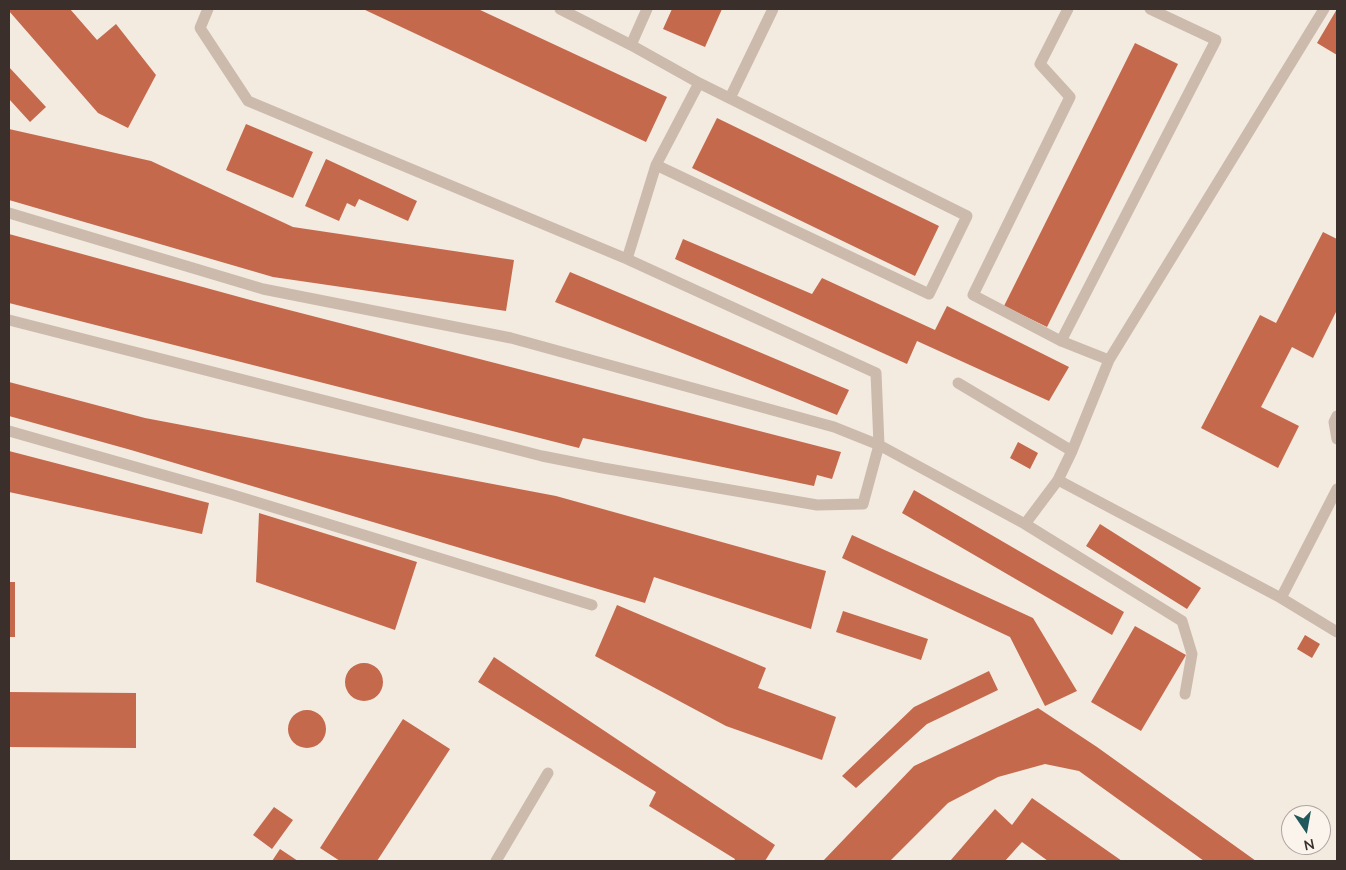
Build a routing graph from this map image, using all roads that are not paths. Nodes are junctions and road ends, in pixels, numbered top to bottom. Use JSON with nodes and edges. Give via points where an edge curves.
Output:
{"nodes":[{"id":1,"x":208,"y":9,"type":"edge"},
{"id":2,"x":560,"y":9,"type":"edge"},
{"id":3,"x":647,"y":9,"type":"edge"},
{"id":4,"x":773,"y":9,"type":"edge"},
{"id":5,"x":1068,"y":9,"type":"edge"},
{"id":6,"x":1150,"y":9,"type":"edge"},
{"id":7,"x":1324,"y":9,"type":"edge"},
{"id":8,"x":631,"y":45,"type":"junction"},
{"id":9,"x":699,"y":83,"type":"junction"},
{"id":10,"x":730,"y":98,"type":"junction"},
{"id":11,"x":656,"y":165,"type":"junction"},
{"id":12,"x":9,"y":213,"type":"edge"},
{"id":13,"x":627,"y":259,"type":"junction"},
{"id":14,"x":9,"y":320,"type":"edge"},
{"id":15,"x":1061,"y":341,"type":"junction"},
{"id":16,"x":1110,"y":360,"type":"junction"},
{"id":17,"x":958,"y":383,"type":"dead end"},
{"id":18,"x":1337,"y":416,"type":"edge"},
{"id":19,"x":9,"y":431,"type":"edge"},
{"id":20,"x":1337,"y":439,"type":"edge"},
{"id":21,"x":879,"y":445,"type":"junction"},
{"id":22,"x":1072,"y":451,"type":"junction"},
{"id":23,"x":1058,"y":480,"type":"junction"},
{"id":24,"x":1337,"y":489,"type":"edge"},
{"id":25,"x":1025,"y":524,"type":"junction"},
{"id":26,"x":1281,"y":598,"type":"junction"},
{"id":27,"x":592,"y":605,"type":"dead end"},
{"id":28,"x":1337,"y":632,"type":"edge"},
{"id":29,"x":1185,"y":694,"type":"dead end"},
{"id":30,"x":548,"y":773,"type":"dead end"},
{"id":31,"x":496,"y":861,"type":"edge"}],
"edges":[{"from":1,"to":13,"type":"lane","via":[[200,28],[248,101]]},
{"from":2,"to":8,"type":"lane"},
{"from":3,"to":8,"type":"lane"},
{"from":4,"to":10,"type":"lane"},
{"from":5,"to":15,"type":"lane","via":[[1040,64],[1070,96],[973,295]]},
{"from":6,"to":15,"type":"lane","via":[[1216,40]]},
{"from":7,"to":16,"type":"lane"},
{"from":8,"to":9,"type":"lane"},
{"from":9,"to":10,"type":"lane"},
{"from":9,"to":11,"type":"lane"},
{"from":10,"to":11,"type":"lane","via":[[968,216],[929,294]]},
{"from":11,"to":13,"type":"lane"},
{"from":12,"to":21,"type":"lane","via":[[264,289],[511,338],[834,427]]},
{"from":13,"to":21,"type":"lane","via":[[876,373]]},
{"from":14,"to":21,"type":"lane","via":[[542,456],[817,505],[864,504]]},
{"from":15,"to":16,"type":"lane"},
{"from":16,"to":22,"type":"lane"},
{"from":17,"to":22,"type":"lane"},
{"from":18,"to":20,"type":"lane","via":[[1334,422]]},
{"from":19,"to":27,"type":"lane","via":[[230,494]]},
{"from":21,"to":25,"type":"lane"},
{"from":22,"to":23,"type":"lane"},
{"from":23,"to":25,"type":"lane"},
{"from":23,"to":26,"type":"lane"},
{"from":24,"to":26,"type":"lane"},
{"from":25,"to":29,"type":"lane","via":[[1182,621],[1192,654]]},
{"from":26,"to":28,"type":"lane"},
{"from":30,"to":31,"type":"lane"}]}
